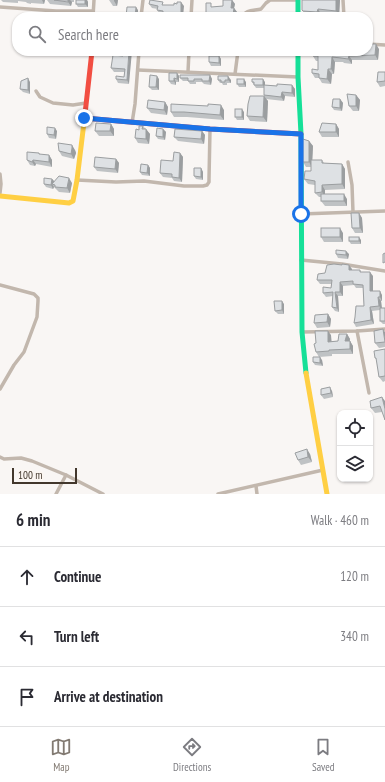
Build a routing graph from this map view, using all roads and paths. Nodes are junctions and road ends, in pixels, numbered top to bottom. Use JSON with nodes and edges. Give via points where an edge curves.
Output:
{"nodes":[{"id":1,"x":94,"y":0,"type":"edge"},
{"id":2,"x":143,"y":0,"type":"edge"},
{"id":3,"x":192,"y":0,"type":"edge"},
{"id":4,"x":298,"y":0,"type":"edge"},
{"id":5,"x":343,"y":0,"type":"edge"},
{"id":6,"x":0,"y":7,"type":"edge"},
{"id":7,"x":93,"y":11,"type":"joint"},
{"id":8,"x":142,"y":12,"type":"edge"},
{"id":9,"x":191,"y":12,"type":"edge"},
{"id":10,"x":246,"y":12,"type":"edge"},
{"id":11,"x":298,"y":12,"type":"edge"},
{"id":12,"x":344,"y":12,"type":"edge"},
{"id":13,"x":373,"y":44,"type":"edge"},
{"id":14,"x":385,"y":44,"type":"edge"},
{"id":15,"x":91,"y":56,"type":"edge"},
{"id":16,"x":139,"y":56,"type":"edge"},
{"id":17,"x":189,"y":56,"type":"edge"},
{"id":18,"x":237,"y":56,"type":"edge"},
{"id":19,"x":298,"y":56,"type":"edge"},
{"id":20,"x":138,"y":70,"type":"junction"},
{"id":21,"x":188,"y":72,"type":"junction"},
{"id":22,"x":235,"y":74,"type":"junction"},
{"id":23,"x":298,"y":78,"type":"junction"},
{"id":24,"x":36,"y":91,"type":"dead end"},
{"id":25,"x":86,"y":103,"type":"junction"},
{"id":26,"x":84,"y":118,"type":"junction"},
{"id":27,"x":132,"y":123,"type":"junction"},
{"id":28,"x":210,"y":129,"type":"junction"},
{"id":29,"x":301,"y":134,"type":"junction"},
{"id":30,"x":348,"y":162,"type":"dead end"},
{"id":31,"x":0,"y":174,"type":"edge"},
{"id":32,"x":77,"y":180,"type":"junction"},
{"id":33,"x":0,"y":193,"type":"edge"},
{"id":34,"x":0,"y":196,"type":"edge"},
{"id":35,"x":385,"y":211,"type":"edge"},
{"id":36,"x":353,"y":212,"type":"junction"},
{"id":37,"x":301,"y":214,"type":"junction"},
{"id":38,"x":301,"y":260,"type":"junction"},
{"id":39,"x":385,"y":271,"type":"edge"},
{"id":40,"x":0,"y":284,"type":"edge"},
{"id":41,"x":385,"y":329,"type":"edge"},
{"id":42,"x":356,"y":331,"type":"junction"},
{"id":43,"x":302,"y":332,"type":"junction"},
{"id":44,"x":0,"y":389,"type":"edge"},
{"id":45,"x":369,"y":393,"type":"dead end"},
{"id":46,"x":0,"y":457,"type":"edge"},
{"id":47,"x":323,"y":470,"type":"junction"},
{"id":48,"x":66,"y":475,"type":"junction"},
{"id":49,"x":256,"y":486,"type":"junction"},
{"id":50,"x":56,"y":494,"type":"edge"},
{"id":51,"x":103,"y":494,"type":"edge"},
{"id":52,"x":218,"y":494,"type":"edge"},
{"id":53,"x":257,"y":494,"type":"edge"},
{"id":54,"x":327,"y":494,"type":"edge"}],
"edges":[{"from":1,"to":7,"type":"street"},
{"from":2,"to":8,"type":"street"},
{"from":3,"to":9,"type":"street"},
{"from":4,"to":10,"type":"street","via":[[270,0],[261,10]]},
{"from":4,"to":11,"type":"street"},
{"from":5,"to":12,"type":"street"},
{"from":6,"to":7,"type":"street"},
{"from":13,"to":14,"type":"street"},
{"from":15,"to":25,"type":"street"},
{"from":16,"to":20,"type":"street"},
{"from":17,"to":21,"type":"street"},
{"from":18,"to":22,"type":"street"},
{"from":19,"to":23,"type":"street"},
{"from":20,"to":21,"type":"street"},
{"from":20,"to":27,"type":"street"},
{"from":21,"to":22,"type":"street"},
{"from":22,"to":23,"type":"street"},
{"from":23,"to":29,"type":"street"},
{"from":24,"to":25,"type":"street","via":[[53,103]]},
{"from":25,"to":26,"type":"street"},
{"from":26,"to":27,"type":"street"},
{"from":26,"to":32,"type":"street"},
{"from":27,"to":28,"type":"street"},
{"from":28,"to":29,"type":"street"},
{"from":28,"to":32,"type":"street","via":[[207,185]]},
{"from":29,"to":37,"type":"street"},
{"from":30,"to":36,"type":"street"},
{"from":31,"to":33,"type":"street"},
{"from":32,"to":34,"type":"street","via":[[73,201],[68,203]]},
{"from":35,"to":36,"type":"street"},
{"from":36,"to":37,"type":"street"},
{"from":37,"to":38,"type":"street"},
{"from":38,"to":39,"type":"street"},
{"from":38,"to":43,"type":"street"},
{"from":40,"to":44,"type":"street","via":[[34,294],[38,298],[38,306],[37,317],[24,352]]},
{"from":41,"to":42,"type":"street"},
{"from":42,"to":43,"type":"street"},
{"from":42,"to":45,"type":"street"},
{"from":43,"to":47,"type":"street","via":[[305,368]]},
{"from":46,"to":48,"type":"street","via":[[32,461]]},
{"from":47,"to":49,"type":"street"},
{"from":47,"to":54,"type":"street"},
{"from":48,"to":50,"type":"street"},
{"from":48,"to":51,"type":"street"},
{"from":49,"to":52,"type":"street"},
{"from":49,"to":53,"type":"street"}]}
